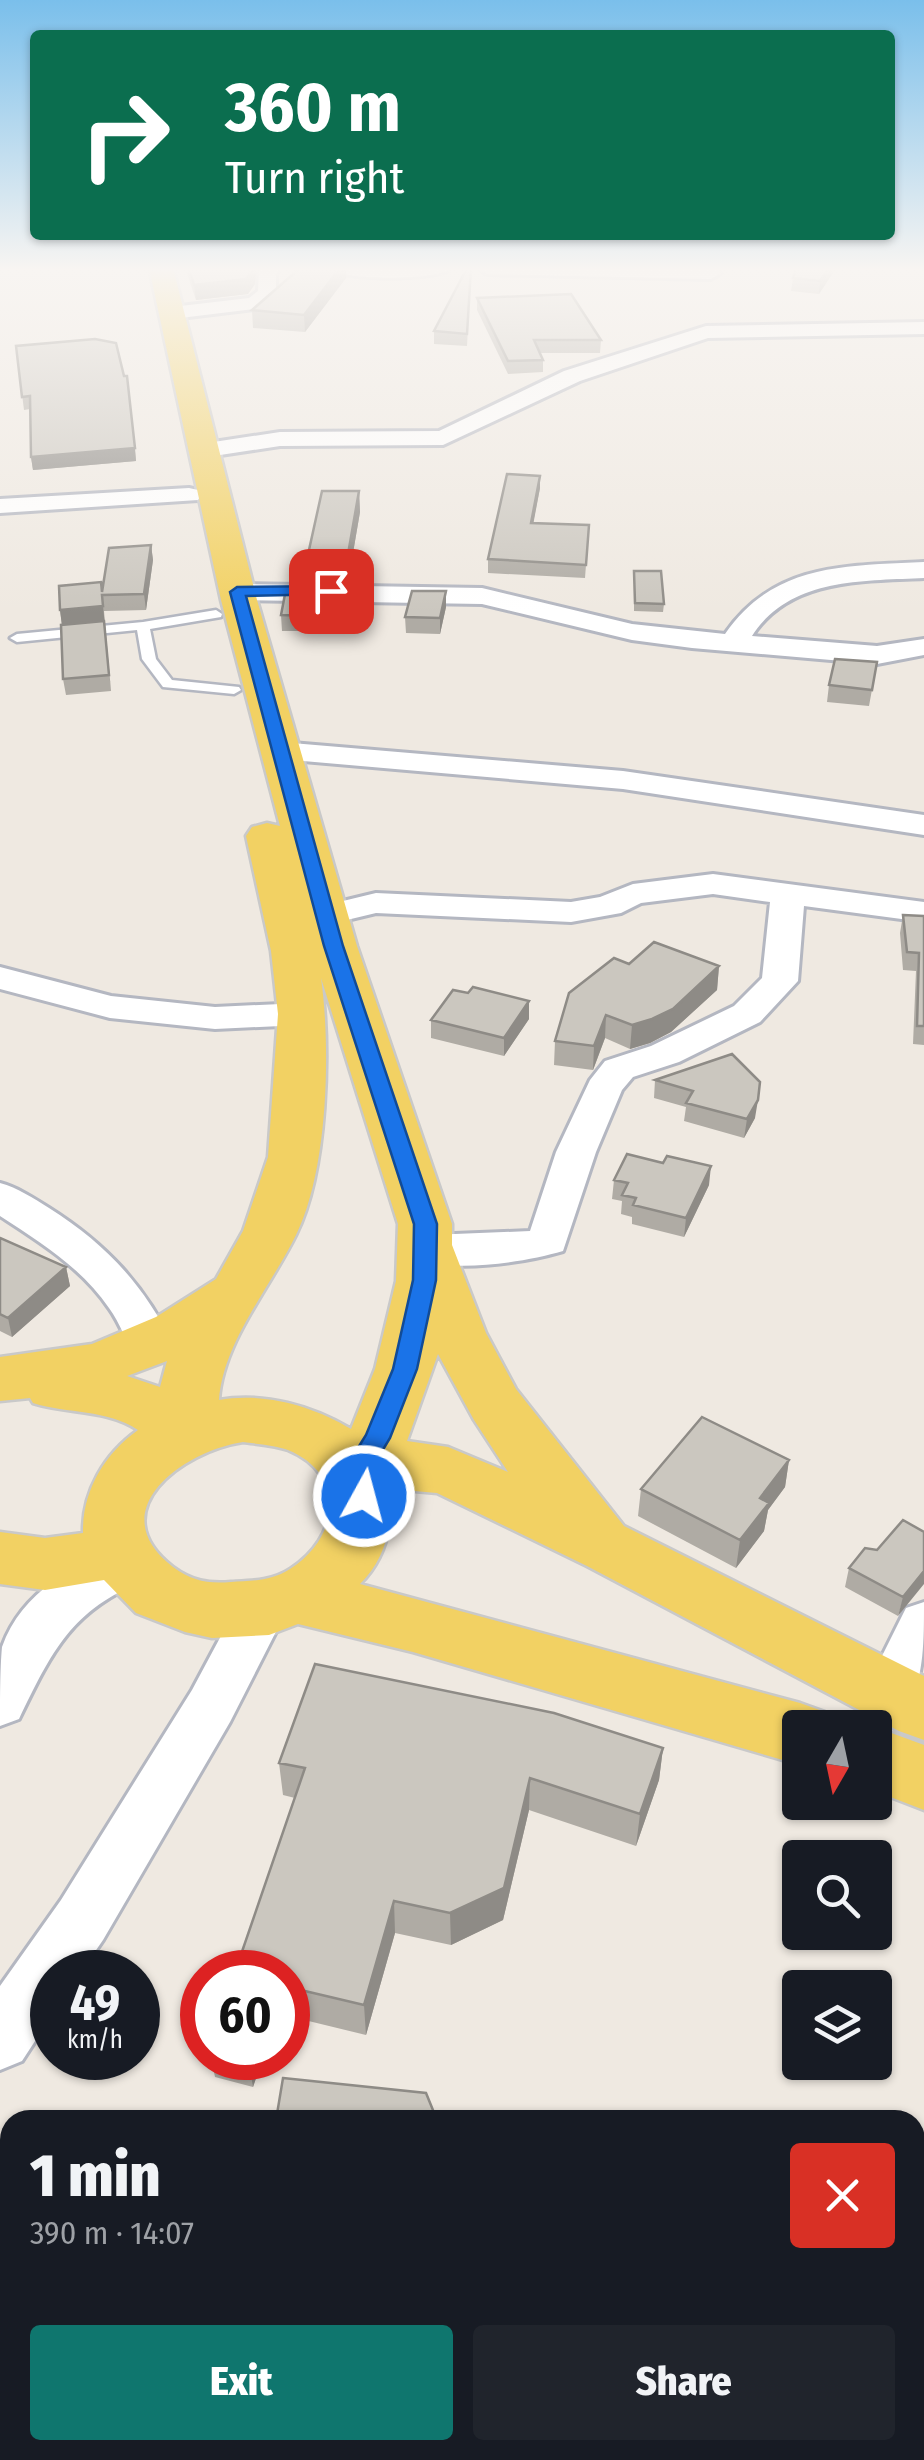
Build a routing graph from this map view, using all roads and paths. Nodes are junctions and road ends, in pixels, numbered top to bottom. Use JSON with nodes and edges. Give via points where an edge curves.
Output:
{"nodes":[{"id":1,"x":163,"y":383,"type":"edge"},
{"id":2,"x":189,"y":383,"type":"edge"},
{"id":3,"x":558,"y":383,"type":"edge"},
{"id":4,"x":206,"y":450,"type":"junction"},
{"id":5,"x":189,"y":496,"type":"junction"},
{"id":6,"x":0,"y":506,"type":"edge"},
{"id":7,"x":924,"y":570,"type":"edge"},
{"id":8,"x":227,"y":603,"type":"junction"},
{"id":9,"x":144,"y":626,"type":"junction"},
{"id":10,"x":17,"y":638,"type":"dead end"},
{"id":11,"x":733,"y":643,"type":"junction"},
{"id":12,"x":924,"y":647,"type":"edge"},
{"id":13,"x":234,"y":690,"type":"junction"},
{"id":14,"x":280,"y":751,"type":"junction"},
{"id":15,"x":924,"y":825,"type":"edge"},
{"id":16,"x":788,"y":894,"type":"junction"},
{"id":17,"x":924,"y":912,"type":"edge"},
{"id":18,"x":318,"y":938,"type":"junction"},
{"id":19,"x":0,"y":978,"type":"edge"},
{"id":20,"x":302,"y":1014,"type":"junction"},
{"id":21,"x":0,"y":1197,"type":"edge"},
{"id":22,"x":428,"y":1237,"type":"junction"},
{"id":23,"x":248,"y":1276,"type":"junction"},
{"id":24,"x":151,"y":1346,"type":"junction"},
{"id":25,"x":0,"y":1380,"type":"edge"},
{"id":26,"x":189,"y":1431,"type":"junction"},
{"id":27,"x":357,"y":1475,"type":"junction"},
{"id":28,"x":610,"y":1548,"type":"junction"},
{"id":29,"x":123,"y":1557,"type":"junction"},
{"id":30,"x":0,"y":1558,"type":"edge"},
{"id":31,"x":280,"y":1603,"type":"junction"},
{"id":32,"x":924,"y":1624,"type":"edge"},
{"id":33,"x":0,"y":1703,"type":"edge"},
{"id":34,"x":897,"y":1720,"type":"edge"},
{"id":35,"x":782,"y":1729,"type":"edge"},
{"id":36,"x":924,"y":1778,"type":"edge"},
{"id":37,"x":0,"y":2040,"type":"edge"}],
"edges":[{"from":1,"to":5,"type":"main road"},
{"from":2,"to":4,"type":"main road"},
{"from":3,"to":4,"type":"street","via":[[443,438],[269,440]]},
{"from":4,"to":8,"type":"main road"},
{"from":5,"to":6,"type":"street"},
{"from":5,"to":8,"type":"main road"},
{"from":7,"to":11,"type":"street","via":[[858,574],[780,593],[760,606]]},
{"from":8,"to":9,"type":"lane"},
{"from":8,"to":11,"type":"street","via":[[482,596],[632,632]]},
{"from":8,"to":13,"type":"main road"},
{"from":8,"to":14,"type":"main road"},
{"from":9,"to":10,"type":"lane"},
{"from":9,"to":13,"type":"lane","via":[[149,660],[168,684]]},
{"from":11,"to":12,"type":"street","via":[[877,656]]},
{"from":13,"to":18,"type":"main road"},
{"from":14,"to":15,"type":"street","via":[[622,780]]},
{"from":14,"to":18,"type":"main road"},
{"from":16,"to":17,"type":"street"},
{"from":16,"to":18,"type":"street","via":[[713,884],[633,894],[571,912],[376,903]]},
{"from":16,"to":22,"type":"street","via":[[780,981],[748,1014],[620,1070],[604,1088],[576,1152],[548,1240],[522,1248]]},
{"from":18,"to":20,"type":"main road"},
{"from":18,"to":22,"type":"main road"},
{"from":19,"to":20,"type":"street","via":[[110,1007],[215,1018]]},
{"from":20,"to":23,"type":"main road","via":[[294,1157],[271,1231]]},
{"from":21,"to":24,"type":"street","via":[[104,1268],[136,1308]]},
{"from":22,"to":27,"type":"main road","via":[[405,1369]]},
{"from":22,"to":28,"type":"main road","via":[[444,1300],[481,1381],[536,1464]]},
{"from":23,"to":24,"type":"main road","via":[[203,1316]]},
{"from":23,"to":26,"type":"main road","via":[[191,1372]]},
{"from":24,"to":25,"type":"main road","via":[[67,1372]]},
{"from":25,"to":26,"type":"main road","via":[[127,1396]]},
{"from":26,"to":27,"type":"main road","via":[[244,1419],[290,1424],[329,1443]]},
{"from":26,"to":29,"type":"main road","via":[[139,1464],[125,1483],[114,1527]]},
{"from":27,"to":28,"type":"main road","via":[[426,1464]]},
{"from":27,"to":31,"type":"main road","via":[[364,1496],[360,1534],[336,1570]]},
{"from":28,"to":34,"type":"main road"},
{"from":29,"to":30,"type":"main road","via":[[62,1564]]},
{"from":29,"to":31,"type":"main road","via":[[160,1596],[183,1605],[222,1612]]},
{"from":29,"to":33,"type":"street","via":[[56,1605]]},
{"from":31,"to":35,"type":"main road","via":[[374,1614]]},
{"from":31,"to":37,"type":"street"},
{"from":32,"to":34,"type":"street"},
{"from":34,"to":36,"type":"main road"}]}
